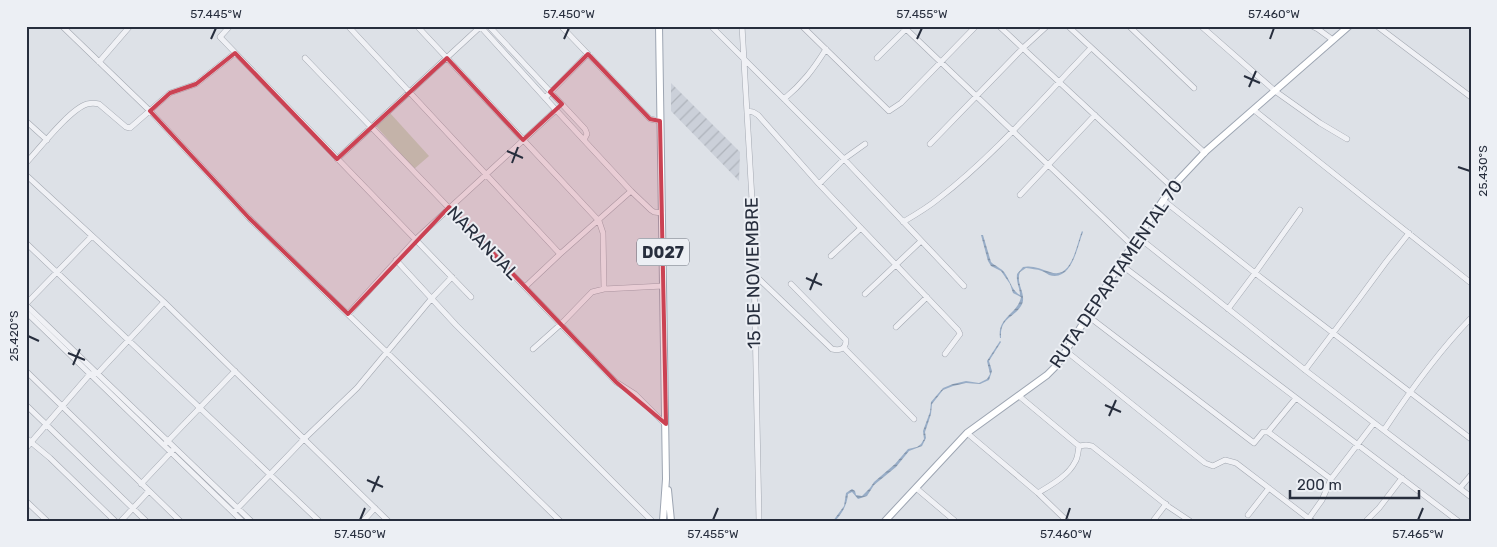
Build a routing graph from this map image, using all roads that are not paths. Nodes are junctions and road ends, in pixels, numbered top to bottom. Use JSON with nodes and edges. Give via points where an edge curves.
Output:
{"nodes":[{"id":1,"x":62,"y":26,"type":"edge"},
{"id":2,"x":130,"y":26,"type":"edge"},
{"id":3,"x":230,"y":26,"type":"edge"},
{"id":4,"x":348,"y":26,"type":"edge"},
{"id":5,"x":417,"y":26,"type":"edge"},
{"id":6,"x":480,"y":26,"type":"edge"},
{"id":7,"x":489,"y":26,"type":"edge"},
{"id":8,"x":561,"y":26,"type":"edge"},
{"id":9,"x":659,"y":26,"type":"edge"},
{"id":10,"x":711,"y":26,"type":"edge"},
{"id":11,"x":742,"y":26,"type":"edge"},
{"id":12,"x":802,"y":26,"type":"edge"},
{"id":13,"x":976,"y":26,"type":"edge"},
{"id":14,"x":999,"y":26,"type":"edge"},
{"id":15,"x":1047,"y":26,"type":"edge"},
{"id":16,"x":1068,"y":26,"type":"edge"},
{"id":17,"x":1129,"y":26,"type":"edge"},
{"id":18,"x":1201,"y":26,"type":"edge"},
{"id":19,"x":1312,"y":26,"type":"edge"},
{"id":20,"x":1349,"y":26,"type":"edge"},
{"id":21,"x":1377,"y":26,"type":"edge"},
{"id":22,"x":906,"y":27,"type":"edge"},
{"id":23,"x":1333,"y":40,"type":"junction"},
{"id":24,"x":1023,"y":48,"type":"junction"},
{"id":25,"x":1091,"y":48,"type":"junction"},
{"id":26,"x":826,"y":49,"type":"junction"},
{"id":27,"x":235,"y":53,"type":"junction"},
{"id":28,"x":588,"y":54,"type":"junction"},
{"id":29,"x":305,"y":58,"type":"dead end"},
{"id":30,"x":446,"y":58,"type":"junction"},
{"id":31,"x":878,"y":58,"type":"dead end"},
{"id":32,"x":744,"y":59,"type":"junction"},
{"id":33,"x":99,"y":62,"type":"junction"},
{"id":34,"x":941,"y":62,"type":"junction"},
{"id":35,"x":1059,"y":82,"type":"junction"},
{"id":36,"x":1194,"y":88,"type":"dead end"},
{"id":37,"x":1275,"y":91,"type":"junction"},
{"id":38,"x":409,"y":92,"type":"junction"},
{"id":39,"x":550,"y":92,"type":"junction"},
{"id":40,"x":976,"y":96,"type":"junction"},
{"id":41,"x":1471,"y":96,"type":"edge"},
{"id":42,"x":545,"y":98,"type":"junction"},
{"id":43,"x":784,"y":99,"type":"junction"},
{"id":44,"x":556,"y":110,"type":"junction"},
{"id":45,"x":1254,"y":110,"type":"junction"},
{"id":46,"x":150,"y":111,"type":"junction"},
{"id":47,"x":747,"y":111,"type":"junction"},
{"id":48,"x":1095,"y":115,"type":"junction"},
{"id":49,"x":26,"y":121,"type":"edge"},
{"id":50,"x":660,"y":121,"type":"junction"},
{"id":51,"x":370,"y":127,"type":"junction"},
{"id":52,"x":1013,"y":131,"type":"junction"},
{"id":53,"x":1347,"y":139,"type":"dead end"},
{"id":54,"x":47,"y":140,"type":"junction"},
{"id":55,"x":523,"y":140,"type":"junction"},
{"id":56,"x":584,"y":140,"type":"junction"},
{"id":57,"x":865,"y":144,"type":"dead end"},
{"id":58,"x":930,"y":144,"type":"dead end"},
{"id":59,"x":1205,"y":153,"type":"junction"},
{"id":60,"x":338,"y":158,"type":"junction"},
{"id":61,"x":844,"y":159,"type":"junction"},
{"id":62,"x":26,"y":163,"type":"edge"},
{"id":63,"x":1048,"y":165,"type":"junction"},
{"id":64,"x":486,"y":174,"type":"junction"},
{"id":65,"x":26,"y":175,"type":"edge"},
{"id":66,"x":819,"y":184,"type":"junction"},
{"id":67,"x":1172,"y":186,"type":"junction"},
{"id":68,"x":632,"y":191,"type":"junction"},
{"id":69,"x":1020,"y":195,"type":"dead end"},
{"id":70,"x":1163,"y":200,"type":"junction"},
{"id":71,"x":449,"y":207,"type":"junction"},
{"id":72,"x":1300,"y":210,"type":"dead end"},
{"id":73,"x":662,"y":213,"type":"junction"},
{"id":74,"x":598,"y":220,"type":"junction"},
{"id":75,"x":903,"y":222,"type":"junction"},
{"id":76,"x":861,"y":228,"type":"junction"},
{"id":77,"x":1409,"y":234,"type":"junction"},
{"id":78,"x":92,"y":236,"type":"junction"},
{"id":79,"x":1138,"y":237,"type":"junction"},
{"id":80,"x":416,"y":239,"type":"junction"},
{"id":81,"x":921,"y":241,"type":"junction"},
{"id":82,"x":26,"y":243,"type":"edge"},
{"id":83,"x":1133,"y":246,"type":"junction"},
{"id":84,"x":560,"y":254,"type":"junction"},
{"id":85,"x":831,"y":256,"type":"dead end"},
{"id":86,"x":396,"y":260,"type":"junction"},
{"id":87,"x":1120,"y":264,"type":"junction"},
{"id":88,"x":896,"y":265,"type":"junction"},
{"id":89,"x":57,"y":272,"type":"junction"},
{"id":90,"x":1255,"y":274,"type":"junction"},
{"id":91,"x":452,"y":277,"type":"junction"},
{"id":92,"x":754,"y":277,"type":"junction"},
{"id":93,"x":1471,"y":283,"type":"edge"},
{"id":94,"x":791,"y":284,"type":"dead end"},
{"id":95,"x":663,"y":286,"type":"junction"},
{"id":96,"x":964,"y":286,"type":"dead end"},
{"id":97,"x":526,"y":287,"type":"junction"},
{"id":98,"x":604,"y":289,"type":"junction"},
{"id":99,"x":865,"y":294,"type":"dead end"},
{"id":100,"x":471,"y":297,"type":"dead end"},
{"id":101,"x":927,"y":297,"type":"junction"},
{"id":102,"x":432,"y":298,"type":"junction"},
{"id":103,"x":164,"y":302,"type":"junction"},
{"id":104,"x":26,"y":304,"type":"edge"},
{"id":105,"x":1228,"y":309,"type":"junction"},
{"id":106,"x":26,"y":312,"type":"edge"},
{"id":107,"x":348,"y":314,"type":"junction"},
{"id":108,"x":1088,"y":316,"type":"junction"},
{"id":109,"x":1471,"y":318,"type":"edge"},
{"id":110,"x":561,"y":324,"type":"junction"},
{"id":111,"x":896,"y":327,"type":"dead end"},
{"id":112,"x":1333,"y":333,"type":"junction"},
{"id":113,"x":128,"y":339,"type":"junction"},
{"id":114,"x":844,"y":348,"type":"junction"},
{"id":115,"x":534,"y":349,"type":"dead end"},
{"id":116,"x":1066,"y":351,"type":"junction"},
{"id":117,"x":386,"y":352,"type":"junction"},
{"id":118,"x":945,"y":354,"type":"dead end"},
{"id":119,"x":1305,"y":370,"type":"junction"},
{"id":120,"x":26,"y":371,"type":"edge"},
{"id":121,"x":235,"y":371,"type":"junction"},
{"id":122,"x":98,"y":373,"type":"junction"},
{"id":123,"x":90,"y":374,"type":"junction"},
{"id":124,"x":1410,"y":392,"type":"junction"},
{"id":125,"x":1020,"y":396,"type":"junction"},
{"id":126,"x":1296,"y":398,"type":"junction"},
{"id":127,"x":26,"y":405,"type":"edge"},
{"id":128,"x":62,"y":406,"type":"junction"},
{"id":129,"x":200,"y":408,"type":"junction"},
{"id":130,"x":914,"y":418,"type":"dead end"},
{"id":131,"x":1374,"y":422,"type":"junction"},
{"id":132,"x":666,"y":424,"type":"junction"},
{"id":133,"x":47,"y":425,"type":"junction"},
{"id":134,"x":1384,"y":430,"type":"junction"},
{"id":135,"x":1268,"y":432,"type":"junction"},
{"id":136,"x":967,"y":434,"type":"junction"},
{"id":137,"x":26,"y":438,"type":"edge"},
{"id":138,"x":1471,"y":438,"type":"edge"},
{"id":139,"x":304,"y":439,"type":"junction"},
{"id":140,"x":32,"y":442,"type":"junction"},
{"id":141,"x":166,"y":443,"type":"junction"},
{"id":142,"x":1356,"y":444,"type":"junction"},
{"id":143,"x":1079,"y":446,"type":"junction"},
{"id":144,"x":26,"y":448,"type":"edge"},
{"id":145,"x":173,"y":450,"type":"junction"},
{"id":146,"x":270,"y":474,"type":"junction"},
{"id":147,"x":1471,"y":474,"type":"edge"},
{"id":148,"x":1402,"y":478,"type":"junction"},
{"id":149,"x":666,"y":479,"type":"junction"},
{"id":150,"x":1332,"y":479,"type":"junction"},
{"id":151,"x":141,"y":484,"type":"junction"},
{"id":152,"x":916,"y":488,"type":"junction"},
{"id":153,"x":1269,"y":488,"type":"junction"},
{"id":154,"x":1460,"y":488,"type":"junction"},
{"id":155,"x":148,"y":491,"type":"junction"},
{"id":156,"x":1038,"y":493,"type":"junction"},
{"id":157,"x":1471,"y":497,"type":"edge"},
{"id":158,"x":26,"y":501,"type":"edge"},
{"id":159,"x":1166,"y":504,"type":"junction"},
{"id":160,"x":133,"y":508,"type":"junction"},
{"id":161,"x":375,"y":508,"type":"junction"},
{"id":162,"x":236,"y":510,"type":"junction"},
{"id":163,"x":1248,"y":515,"type":"dead end"},
{"id":164,"x":1309,"y":520,"type":"edge"},
{"id":165,"x":47,"y":521,"type":"edge"},
{"id":166,"x":115,"y":521,"type":"edge"},
{"id":167,"x":122,"y":521,"type":"edge"},
{"id":168,"x":146,"y":521,"type":"edge"},
{"id":169,"x":180,"y":521,"type":"edge"},
{"id":170,"x":242,"y":521,"type":"edge"},
{"id":171,"x":252,"y":521,"type":"edge"},
{"id":172,"x":319,"y":521,"type":"edge"},
{"id":173,"x":363,"y":521,"type":"edge"},
{"id":174,"x":388,"y":521,"type":"edge"},
{"id":175,"x":560,"y":521,"type":"edge"},
{"id":176,"x":652,"y":521,"type":"edge"},
{"id":177,"x":663,"y":521,"type":"edge"},
{"id":178,"x":671,"y":521,"type":"edge"},
{"id":179,"x":759,"y":521,"type":"edge"},
{"id":180,"x":885,"y":521,"type":"edge"},
{"id":181,"x":955,"y":521,"type":"edge"},
{"id":182,"x":1068,"y":521,"type":"edge"},
{"id":183,"x":1153,"y":521,"type":"edge"},
{"id":184,"x":1190,"y":521,"type":"edge"},
{"id":185,"x":1366,"y":521,"type":"edge"},
{"id":186,"x":1458,"y":521,"type":"edge"}],
"edges":[{"from":1,"to":33,"type":"street"},
{"from":2,"to":33,"type":"street"},
{"from":3,"to":27,"type":"street","via":[[220,37]]},
{"from":4,"to":38,"type":"street"},
{"from":5,"to":30,"type":"street"},
{"from":6,"to":30,"type":"street"},
{"from":6,"to":42,"type":"street"},
{"from":7,"to":39,"type":"street"},
{"from":8,"to":28,"type":"street"},
{"from":9,"to":50,"type":"main road","number":"D027"},
{"from":10,"to":32,"type":"street"},
{"from":11,"to":32,"type":"street","name":"15 DE NOVIEMBRE"},
{"from":12,"to":26,"type":"street"},
{"from":13,"to":34,"type":"street"},
{"from":14,"to":24,"type":"street"},
{"from":15,"to":24,"type":"street"},
{"from":16,"to":25,"type":"street"},
{"from":17,"to":36,"type":"street"},
{"from":18,"to":37,"type":"street"},
{"from":19,"to":23,"type":"street"},
{"from":20,"to":23,"type":"main road","name":"RUTA DEPARTAMENTAL 70"},
{"from":21,"to":41,"type":"street"},
{"from":22,"to":31,"type":"street"},
{"from":22,"to":34,"type":"street"},
{"from":23,"to":37,"type":"main road","name":"RUTA DEPARTAMENTAL 70"},
{"from":24,"to":35,"type":"street"},
{"from":24,"to":40,"type":"street"},
{"from":25,"to":35,"type":"street"},
{"from":25,"to":59,"type":"street"},
{"from":26,"to":34,"type":"street","via":[[889,111]]},
{"from":26,"to":43,"type":"street","via":[[813,70]]},
{"from":27,"to":46,"type":"street","via":[[196,84],[170,93]]},
{"from":27,"to":60,"type":"street"},
{"from":28,"to":39,"type":"street"},
{"from":28,"to":50,"type":"street","via":[[650,118]]},
{"from":29,"to":51,"type":"street","name":"NARANJAL"},
{"from":30,"to":38,"type":"street"},
{"from":30,"to":55,"type":"street"},
{"from":32,"to":43,"type":"street"},
{"from":32,"to":47,"type":"street","name":"15 DE NOVIEMBRE"},
{"from":33,"to":46,"type":"street"},
{"from":34,"to":40,"type":"street"},
{"from":35,"to":48,"type":"street"},
{"from":35,"to":52,"type":"street"},
{"from":37,"to":45,"type":"main road","name":"RUTA DEPARTAMENTAL 70"},
{"from":37,"to":53,"type":"street"},
{"from":38,"to":51,"type":"street"},
{"from":38,"to":64,"type":"street"},
{"from":39,"to":42,"type":"street"},
{"from":39,"to":56,"type":"street","via":[[585,129]]},
{"from":40,"to":52,"type":"street"},
{"from":40,"to":58,"type":"street"},
{"from":42,"to":44,"type":"street"},
{"from":43,"to":61,"type":"street"},
{"from":44,"to":55,"type":"street"},
{"from":44,"to":56,"type":"street"},
{"from":45,"to":59,"type":"main road","name":"RUTA DEPARTAMENTAL 70"},
{"from":45,"to":77,"type":"street"},
{"from":46,"to":54,"type":"street","via":[[130,128],[99,104],[86,104]]},
{"from":46,"to":107,"type":"street","via":[[249,218]]},
{"from":47,"to":66,"type":"street","via":[[758,115]]},
{"from":47,"to":92,"type":"street","name":"15 DE NOVIEMBRE"},
{"from":48,"to":63,"type":"street"},
{"from":48,"to":67,"type":"street"},
{"from":49,"to":54,"type":"street"},
{"from":50,"to":73,"type":"main road","number":"D027"},
{"from":51,"to":60,"type":"street"},
{"from":51,"to":71,"type":"street","name":"NARANJAL"},
{"from":52,"to":63,"type":"street"},
{"from":52,"to":75,"type":"street","via":[[938,199]]},
{"from":54,"to":62,"type":"street"},
{"from":55,"to":64,"type":"street"},
{"from":55,"to":74,"type":"street"},
{"from":56,"to":68,"type":"street"},
{"from":57,"to":61,"type":"street"},
{"from":59,"to":67,"type":"main road","name":"RUTA DEPARTAMENTAL 70"},
{"from":60,"to":80,"type":"street"},
{"from":61,"to":66,"type":"street"},
{"from":61,"to":75,"type":"street"},
{"from":63,"to":69,"type":"street"},
{"from":63,"to":83,"type":"street"},
{"from":64,"to":71,"type":"street"},
{"from":64,"to":84,"type":"street"},
{"from":65,"to":78,"type":"street"},
{"from":66,"to":76,"type":"street"},
{"from":67,"to":70,"type":"main road","name":"RUTA DEPARTAMENTAL 70"},
{"from":68,"to":73,"type":"street","via":[[651,210]]},
{"from":68,"to":74,"type":"street"},
{"from":70,"to":79,"type":"main road","name":"RUTA DEPARTAMENTAL 70"},
{"from":70,"to":90,"type":"street"},
{"from":71,"to":80,"type":"street"},
{"from":71,"to":97,"type":"street","name":"NARANJAL"},
{"from":72,"to":90,"type":"street"},
{"from":73,"to":95,"type":"main road","number":"D027"},
{"from":74,"to":84,"type":"street"},
{"from":74,"to":98,"type":"street","via":[[602,228]]},
{"from":75,"to":81,"type":"street"},
{"from":76,"to":85,"type":"street"},
{"from":76,"to":88,"type":"street"},
{"from":77,"to":93,"type":"street"},
{"from":77,"to":112,"type":"street"},
{"from":78,"to":89,"type":"street"},
{"from":78,"to":103,"type":"street"},
{"from":79,"to":83,"type":"main road","name":"RUTA DEPARTAMENTAL 70"},
{"from":79,"to":105,"type":"street"},
{"from":80,"to":86,"type":"street"},
{"from":80,"to":91,"type":"street"},
{"from":81,"to":88,"type":"street"},
{"from":81,"to":96,"type":"street"},
{"from":82,"to":89,"type":"street"},
{"from":83,"to":87,"type":"main road","name":"RUTA DEPARTAMENTAL 70"},
{"from":84,"to":97,"type":"street"},
{"from":86,"to":102,"type":"street"},
{"from":86,"to":107,"type":"street"},
{"from":87,"to":108,"type":"main road","name":"RUTA DEPARTAMENTAL 70"},
{"from":87,"to":126,"type":"street"},
{"from":88,"to":99,"type":"street"},
{"from":88,"to":101,"type":"street"},
{"from":89,"to":104,"type":"street"},
{"from":89,"to":113,"type":"street"},
{"from":90,"to":105,"type":"street"},
{"from":90,"to":112,"type":"street"},
{"from":91,"to":100,"type":"street"},
{"from":91,"to":102,"type":"street"},
{"from":92,"to":114,"type":"street","via":[[832,349]]},
{"from":92,"to":179,"type":"street","name":"15 DE NOVIEMBRE"},
{"from":94,"to":114,"type":"street","via":[[846,340]]},
{"from":95,"to":98,"type":"street"},
{"from":95,"to":132,"type":"main road","number":"D027"},
{"from":97,"to":110,"type":"street","name":"NARANJAL"},
{"from":98,"to":110,"type":"street","via":[[592,292]]},
{"from":101,"to":111,"type":"street"},
{"from":101,"to":118,"type":"street","via":[[960,334]]},
{"from":102,"to":117,"type":"street"},
{"from":102,"to":176,"type":"street"},
{"from":103,"to":113,"type":"street"},
{"from":103,"to":121,"type":"street"},
{"from":104,"to":122,"type":"street"},
{"from":105,"to":119,"type":"street"},
{"from":106,"to":123,"type":"street"},
{"from":107,"to":117,"type":"street"},
{"from":108,"to":116,"type":"main road","name":"RUTA DEPARTAMENTAL 70"},
{"from":108,"to":135,"type":"street","via":[[1254,443],[1263,432]]},
{"from":109,"to":124,"type":"street"},
{"from":110,"to":115,"type":"street"},
{"from":110,"to":132,"type":"street","name":"NARANJAL","via":[[616,382],[635,394]]},
{"from":112,"to":119,"type":"street"},
{"from":112,"to":124,"type":"street"},
{"from":113,"to":122,"type":"street"},
{"from":113,"to":129,"type":"street"},
{"from":114,"to":130,"type":"street"},
{"from":116,"to":125,"type":"main road","name":"RUTA DEPARTAMENTAL 70","via":[[1047,375]]},
{"from":116,"to":153,"type":"street","via":[[1205,463],[1213,466],[1225,460],[1236,462]]},
{"from":117,"to":139,"type":"street","via":[[357,388]]},
{"from":117,"to":175,"type":"street"},
{"from":119,"to":131,"type":"street"},
{"from":120,"to":128,"type":"street"},
{"from":121,"to":129,"type":"street"},
{"from":121,"to":139,"type":"street"},
{"from":122,"to":123,"type":"street"},
{"from":122,"to":141,"type":"street"},
{"from":123,"to":128,"type":"street"},
{"from":123,"to":141,"type":"street"},
{"from":124,"to":134,"type":"street"},
{"from":124,"to":138,"type":"street"},
{"from":125,"to":136,"type":"main road","name":"RUTA DEPARTAMENTAL 70"},
{"from":125,"to":143,"type":"street"},
{"from":126,"to":135,"type":"street"},
{"from":126,"to":142,"type":"street"},
{"from":127,"to":133,"type":"street"},
{"from":128,"to":133,"type":"street"},
{"from":128,"to":151,"type":"street"},
{"from":129,"to":141,"type":"street"},
{"from":129,"to":146,"type":"street"},
{"from":131,"to":134,"type":"street"},
{"from":131,"to":142,"type":"street"},
{"from":132,"to":149,"type":"main road","number":"D027"},
{"from":133,"to":140,"type":"street"},
{"from":133,"to":160,"type":"street"},
{"from":134,"to":154,"type":"street"},
{"from":135,"to":150,"type":"street"},
{"from":136,"to":152,"type":"main road","name":"RUTA DEPARTAMENTAL 70"},
{"from":136,"to":156,"type":"street"},
{"from":137,"to":140,"type":"street"},
{"from":139,"to":146,"type":"street"},
{"from":139,"to":161,"type":"street"},
{"from":140,"to":144,"type":"street"},
{"from":140,"to":166,"type":"street"},
{"from":141,"to":145,"type":"street"},
{"from":142,"to":148,"type":"street"},
{"from":142,"to":150,"type":"street"},
{"from":143,"to":156,"type":"street","via":[[1076,461],[1069,470]]},
{"from":143,"to":159,"type":"street","via":[[1092,446]]},
{"from":145,"to":151,"type":"street"},
{"from":145,"to":162,"type":"street"},
{"from":146,"to":162,"type":"street"},
{"from":146,"to":172,"type":"street"},
{"from":147,"to":154,"type":"street"},
{"from":148,"to":185,"type":"street"},
{"from":148,"to":186,"type":"street"},
{"from":149,"to":177,"type":"main road","number":"D027"},
{"from":149,"to":178,"type":"main road","number":"D027"},
{"from":150,"to":164,"type":"street"},
{"from":151,"to":155,"type":"street"},
{"from":152,"to":180,"type":"main road","name":"RUTA DEPARTAMENTAL 70"},
{"from":152,"to":181,"type":"street"},
{"from":153,"to":163,"type":"street"},
{"from":153,"to":164,"type":"street"},
{"from":154,"to":157,"type":"street"},
{"from":155,"to":160,"type":"street"},
{"from":155,"to":169,"type":"street"},
{"from":156,"to":182,"type":"street"},
{"from":158,"to":165,"type":"street"},
{"from":159,"to":183,"type":"street"},
{"from":159,"to":184,"type":"street"},
{"from":160,"to":167,"type":"street"},
{"from":160,"to":168,"type":"street"},
{"from":161,"to":173,"type":"street"},
{"from":161,"to":174,"type":"street"},
{"from":162,"to":170,"type":"street"},
{"from":162,"to":171,"type":"street"}]}
